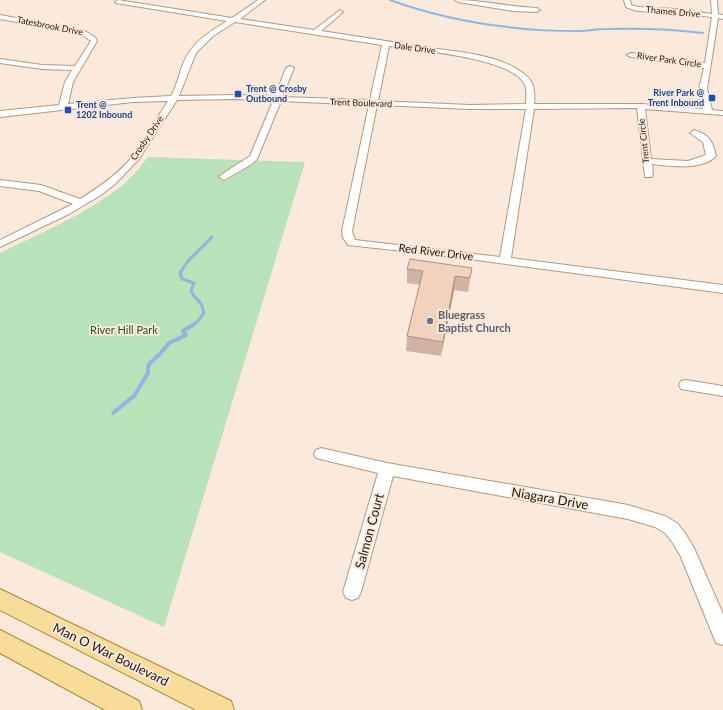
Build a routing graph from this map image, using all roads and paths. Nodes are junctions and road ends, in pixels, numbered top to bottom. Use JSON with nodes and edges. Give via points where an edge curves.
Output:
{"nodes":[{"id":1,"x":262,"y":0,"type":"edge"},
{"id":2,"x":458,"y":0,"type":"edge"},
{"id":3,"x":627,"y":0,"type":"edge"},
{"id":4,"x":714,"y":0,"type":"edge"},
{"id":5,"x":118,"y":2,"type":"dead end"},
{"id":6,"x":538,"y":10,"type":"dead end"},
{"id":7,"x":340,"y":12,"type":"dead end"},
{"id":8,"x":715,"y":16,"type":"junction"},
{"id":9,"x":0,"y":17,"type":"edge"},
{"id":10,"x":723,"y":17,"type":"edge"},
{"id":11,"x":234,"y":20,"type":"junction"},
{"id":12,"x":315,"y":33,"type":"junction"},
{"id":13,"x":386,"y":44,"type":"junction"},
{"id":14,"x":631,"y":55,"type":"dead end"},
{"id":15,"x":0,"y":61,"type":"edge"},
{"id":16,"x":708,"y":66,"type":"junction"},
{"id":17,"x":77,"y":68,"type":"junction"},
{"id":18,"x":290,"y":68,"type":"dead end"},
{"id":19,"x":174,"y":98,"type":"junction"},
{"id":20,"x":277,"y":99,"type":"junction"},
{"id":21,"x":374,"y":103,"type":"junction"},
{"id":22,"x":641,"y":106,"type":"junction"},
{"id":23,"x":63,"y":107,"type":"junction"},
{"id":24,"x":530,"y":107,"type":"junction"},
{"id":25,"x":708,"y":112,"type":"junction"},
{"id":26,"x":723,"y":113,"type":"edge"},
{"id":27,"x":0,"y":114,"type":"edge"},
{"id":28,"x":694,"y":133,"type":"dead end"},
{"id":29,"x":646,"y":161,"type":"junction"},
{"id":30,"x":648,"y":175,"type":"dead end"},
{"id":31,"x":224,"y":177,"type":"dead end"},
{"id":32,"x":0,"y":183,"type":"edge"},
{"id":33,"x":80,"y":203,"type":"junction"},
{"id":34,"x":0,"y":244,"type":"edge"},
{"id":35,"x":505,"y":261,"type":"junction"},
{"id":36,"x":723,"y":289,"type":"edge"},
{"id":37,"x":686,"y":385,"type":"dead end"},
{"id":38,"x":723,"y":391,"type":"edge"},
{"id":39,"x":321,"y":454,"type":"dead end"},
{"id":40,"x":386,"y":469,"type":"junction"},
{"id":41,"x":352,"y":592,"type":"dead end"},
{"id":42,"x":0,"y":599,"type":"edge"},
{"id":43,"x":718,"y":615,"type":"edge"},
{"id":44,"x":723,"y":636,"type":"edge"},
{"id":45,"x":0,"y":641,"type":"edge"},
{"id":46,"x":130,"y":710,"type":"edge"},
{"id":47,"x":222,"y":710,"type":"edge"}],
"edges":[{"from":1,"to":11,"type":"street","name":"Crosby Drive"},
{"from":2,"to":6,"type":"street","via":[[513,9]]},
{"from":3,"to":8,"type":"street","name":"Thames Drive","via":[[628,6],[637,9]]},
{"from":4,"to":8,"type":"street"},
{"from":5,"to":11,"type":"street","name":"Dale Drive"},
{"from":7,"to":12,"type":"street"},
{"from":8,"to":10,"type":"street","name":"Thames Drive"},
{"from":8,"to":16,"type":"street"},
{"from":9,"to":17,"type":"street","name":"Tatesbrook Drive","via":[[89,34],[94,41]]},
{"from":11,"to":12,"type":"street","name":"Dale Drive"},
{"from":11,"to":19,"type":"street","name":"Crosby Drive","via":[[195,49]]},
{"from":12,"to":13,"type":"street","name":"Dale Drive"},
{"from":13,"to":21,"type":"street","name":"Red River Drive"},
{"from":13,"to":24,"type":"street","name":"Dale Drive","via":[[476,58],[509,68],[528,82]]},
{"from":14,"to":16,"type":"street","name":"River Park Circle"},
{"from":15,"to":17,"type":"street","via":[[42,67]]},
{"from":16,"to":25,"type":"street","via":[[703,89]]},
{"from":17,"to":23,"type":"street","name":"Tatesbrook Drive","via":[[69,82]]},
{"from":18,"to":20,"type":"street"},
{"from":19,"to":20,"type":"street","name":"Trent Boulevard"},
{"from":19,"to":23,"type":"street","name":"Trent Boulevard"},
{"from":19,"to":33,"type":"street","name":"Crosby Drive","via":[[129,165],[107,186]]},
{"from":20,"to":21,"type":"street","name":"Trent Boulevard"},
{"from":20,"to":31,"type":"street","via":[[254,157]]},
{"from":21,"to":24,"type":"street","name":"Trent Boulevard"},
{"from":21,"to":35,"type":"street","name":"Red River Drive","via":[[347,231],[350,241],[356,244]]},
{"from":22,"to":24,"type":"street","name":"Trent Boulevard"},
{"from":22,"to":25,"type":"street","name":"Trent Boulevard"},
{"from":22,"to":29,"type":"street","name":"Trent Circle"},
{"from":23,"to":27,"type":"street","name":"Trent Boulevard"},
{"from":24,"to":35,"type":"street","name":"Dale Drive"},
{"from":25,"to":26,"type":"street","name":"Trent Boulevard"},
{"from":28,"to":29,"type":"street","via":[[709,142],[711,156],[705,160],[678,164]]},
{"from":29,"to":30,"type":"street","name":"Trent Circle"},
{"from":32,"to":33,"type":"street","via":[[40,187]]},
{"from":33,"to":34,"type":"street","name":"Crosby Drive"},
{"from":35,"to":36,"type":"street","name":"Red River Drive"},
{"from":37,"to":38,"type":"street"},
{"from":39,"to":40,"type":"street","name":"Niagara Drive"},
{"from":40,"to":41,"type":"street","name":"Salmon Court"},
{"from":40,"to":43,"type":"street","name":"Niagara Drive","via":[[628,512],[659,521],[671,528],[682,543]]},
{"from":42,"to":47,"type":"main road","name":"Man O War Boulevard"},
{"from":43,"to":44,"type":"street","name":"Niagara Drive"},
{"from":45,"to":46,"type":"main road"}]}
